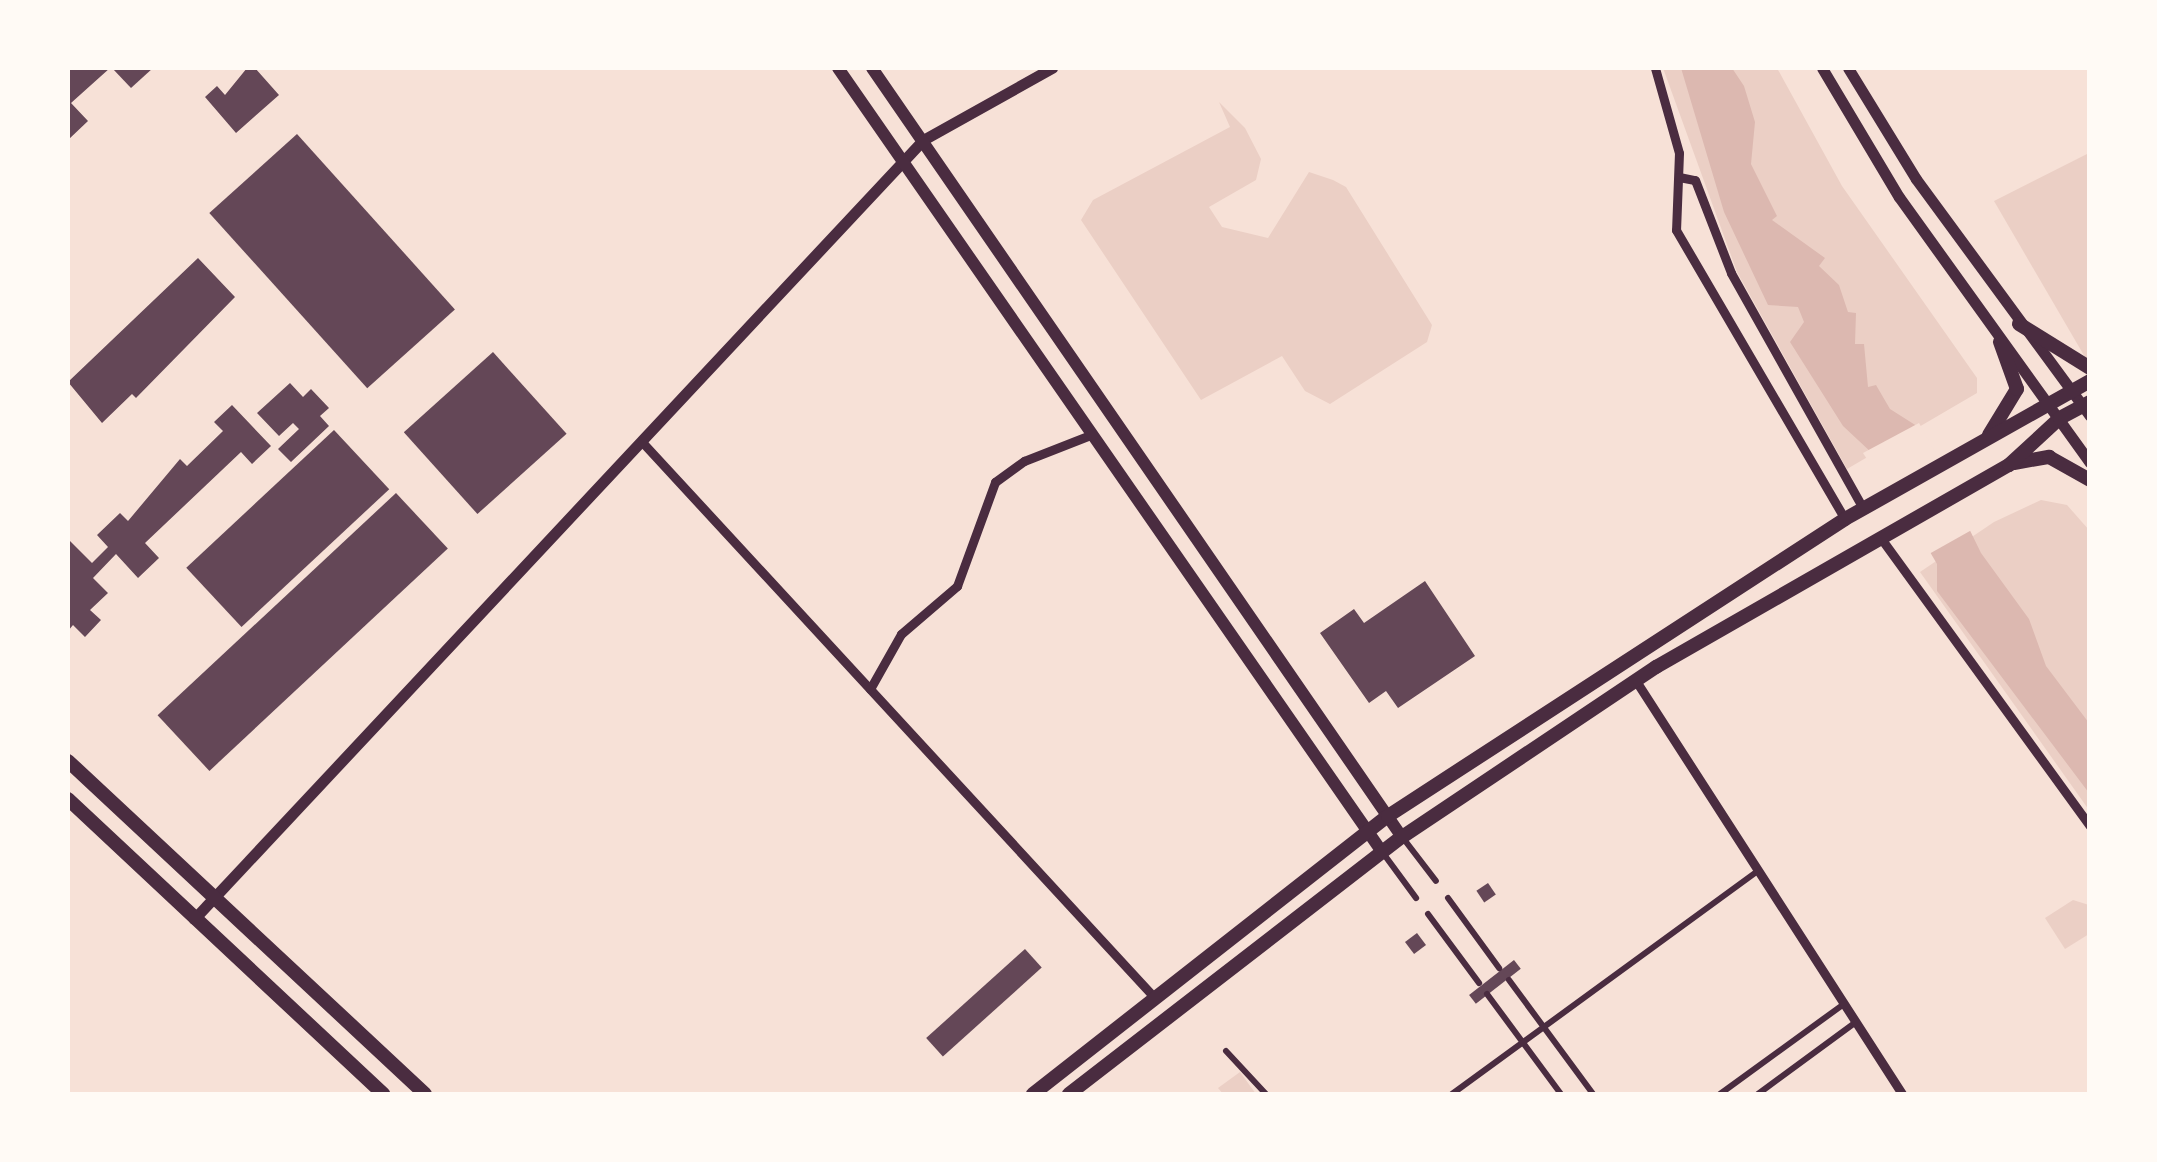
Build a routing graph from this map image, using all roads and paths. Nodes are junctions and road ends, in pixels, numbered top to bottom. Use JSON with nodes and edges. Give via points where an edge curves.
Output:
{"nodes":[{"id":1,"x":838,"y":68,"type":"edge"},
{"id":2,"x":872,"y":68,"type":"edge"},
{"id":3,"x":1052,"y":68,"type":"edge"},
{"id":4,"x":1655,"y":68,"type":"edge"},
{"id":5,"x":1822,"y":68,"type":"edge"},
{"id":6,"x":1848,"y":68,"type":"edge"},
{"id":7,"x":922,"y":140,"type":"junction"},
{"id":8,"x":903,"y":161,"type":"junction"},
{"id":9,"x":1679,"y":177,"type":"junction"},
{"id":10,"x":2019,"y":324,"type":"junction"},
{"id":11,"x":2000,"y":342,"type":"junction"},
{"id":12,"x":2090,"y":368,"type":"edge"},
{"id":13,"x":2090,"y":381,"type":"edge"},
{"id":14,"x":2072,"y":390,"type":"junction"},
{"id":15,"x":2048,"y":404,"type":"junction"},
{"id":16,"x":2087,"y":408,"type":"edge"},
{"id":17,"x":2060,"y":418,"type":"junction"},
{"id":18,"x":1092,"y":434,"type":"junction"},
{"id":19,"x":1983,"y":442,"type":"junction"},
{"id":20,"x":643,"y":443,"type":"junction"},
{"id":21,"x":2090,"y":462,"type":"edge"},
{"id":22,"x":2009,"y":465,"type":"junction"},
{"id":23,"x":2090,"y":480,"type":"edge"},
{"id":24,"x":1863,"y":508,"type":"junction"},
{"id":25,"x":1845,"y":519,"type":"junction"},
{"id":26,"x":1880,"y":537,"type":"junction"},
{"id":27,"x":1636,"y":680,"type":"junction"},
{"id":28,"x":870,"y":689,"type":"junction"},
{"id":29,"x":68,"y":761,"type":"edge"},
{"id":30,"x":68,"y":800,"type":"edge"},
{"id":31,"x":1388,"y":816,"type":"junction"},
{"id":32,"x":2090,"y":826,"type":"edge"},
{"id":33,"x":1368,"y":832,"type":"junction"},
{"id":34,"x":1402,"y":837,"type":"junction"},
{"id":35,"x":1382,"y":852,"type":"junction"},
{"id":36,"x":1758,"y":870,"type":"junction"},
{"id":37,"x":1436,"y":881,"type":"dead end"},
{"id":38,"x":214,"y":898,"type":"junction"},
{"id":39,"x":1416,"y":898,"type":"dead end"},
{"id":40,"x":1448,"y":898,"type":"dead end"},
{"id":41,"x":1428,"y":914,"type":"dead end"},
{"id":42,"x":194,"y":919,"type":"junction"},
{"id":43,"x":1500,"y":968,"type":"dead end"},
{"id":44,"x":1508,"y":980,"type":"dead end"},
{"id":45,"x":1479,"y":983,"type":"dead end"},
{"id":46,"x":1487,"y":994,"type":"dead end"},
{"id":47,"x":1155,"y":998,"type":"junction"},
{"id":48,"x":1844,"y":1004,"type":"junction"},
{"id":49,"x":1856,"y":1022,"type":"junction"},
{"id":50,"x":1543,"y":1028,"type":"junction"},
{"id":51,"x":1523,"y":1042,"type":"junction"},
{"id":52,"x":1226,"y":1052,"type":"dead end"},
{"id":53,"x":383,"y":1094,"type":"edge"},
{"id":54,"x":425,"y":1094,"type":"edge"},
{"id":55,"x":1033,"y":1094,"type":"edge"},
{"id":56,"x":1068,"y":1094,"type":"edge"},
{"id":57,"x":1266,"y":1094,"type":"edge"},
{"id":58,"x":1452,"y":1094,"type":"edge"},
{"id":59,"x":1561,"y":1094,"type":"edge"},
{"id":60,"x":1593,"y":1094,"type":"edge"},
{"id":61,"x":1720,"y":1094,"type":"edge"},
{"id":62,"x":1758,"y":1094,"type":"edge"},
{"id":63,"x":1902,"y":1094,"type":"edge"}],
"edges":[{"from":1,"to":8,"type":"main road"},
{"from":2,"to":7,"type":"main road"},
{"from":3,"to":7,"type":"street"},
{"from":4,"to":9,"type":"street","via":[[1676,134]]},
{"from":5,"to":11,"type":"street"},
{"from":6,"to":10,"type":"street","via":[[1916,179]]},
{"from":7,"to":8,"type":"street"},
{"from":7,"to":31,"type":"main road"},
{"from":8,"to":18,"type":"main road"},
{"from":8,"to":20,"type":"street"},
{"from":9,"to":24,"type":"street","via":[[1695,180],[1731,273]]},
{"from":9,"to":25,"type":"street","via":[[1676,230]]},
{"from":10,"to":12,"type":"main road"},
{"from":10,"to":14,"type":"street"},
{"from":11,"to":15,"type":"street"},
{"from":11,"to":19,"type":"main road","via":[[2016,389]]},
{"from":13,"to":14,"type":"main road"},
{"from":14,"to":15,"type":"main road"},
{"from":14,"to":16,"type":"street"},
{"from":15,"to":17,"type":"street"},
{"from":15,"to":19,"type":"main road"},
{"from":16,"to":17,"type":"main road"},
{"from":17,"to":21,"type":"street"},
{"from":17,"to":22,"type":"main road"},
{"from":18,"to":28,"type":"street","via":[[1024,460],[995,482],[958,586],[901,634]]},
{"from":18,"to":33,"type":"main road"},
{"from":19,"to":24,"type":"main road"},
{"from":20,"to":28,"type":"street"},
{"from":20,"to":38,"type":"street"},
{"from":22,"to":23,"type":"main road","via":[[2049,456]]},
{"from":22,"to":26,"type":"main road"},
{"from":24,"to":25,"type":"main road"},
{"from":25,"to":31,"type":"main road"},
{"from":26,"to":27,"type":"main road"},
{"from":26,"to":32,"type":"street"},
{"from":27,"to":34,"type":"main road"},
{"from":27,"to":36,"type":"street"},
{"from":28,"to":47,"type":"street"},
{"from":29,"to":38,"type":"main road"},
{"from":30,"to":42,"type":"main road"},
{"from":31,"to":33,"type":"main road"},
{"from":31,"to":34,"type":"main road"},
{"from":33,"to":35,"type":"main road"},
{"from":33,"to":47,"type":"main road"},
{"from":34,"to":35,"type":"main road"},
{"from":34,"to":37,"type":"street"},
{"from":35,"to":39,"type":"street"},
{"from":35,"to":56,"type":"main road"},
{"from":36,"to":48,"type":"street"},
{"from":36,"to":50,"type":"street"},
{"from":38,"to":42,"type":"street"},
{"from":38,"to":54,"type":"main road"},
{"from":40,"to":43,"type":"street"},
{"from":41,"to":45,"type":"street"},
{"from":42,"to":53,"type":"main road"},
{"from":44,"to":50,"type":"street"},
{"from":46,"to":51,"type":"street"},
{"from":47,"to":55,"type":"main road"},
{"from":48,"to":49,"type":"street"},
{"from":48,"to":61,"type":"street"},
{"from":49,"to":62,"type":"street"},
{"from":49,"to":63,"type":"street"},
{"from":50,"to":51,"type":"street"},
{"from":50,"to":60,"type":"street"},
{"from":51,"to":58,"type":"street"},
{"from":51,"to":59,"type":"street"},
{"from":52,"to":57,"type":"street"}]}
